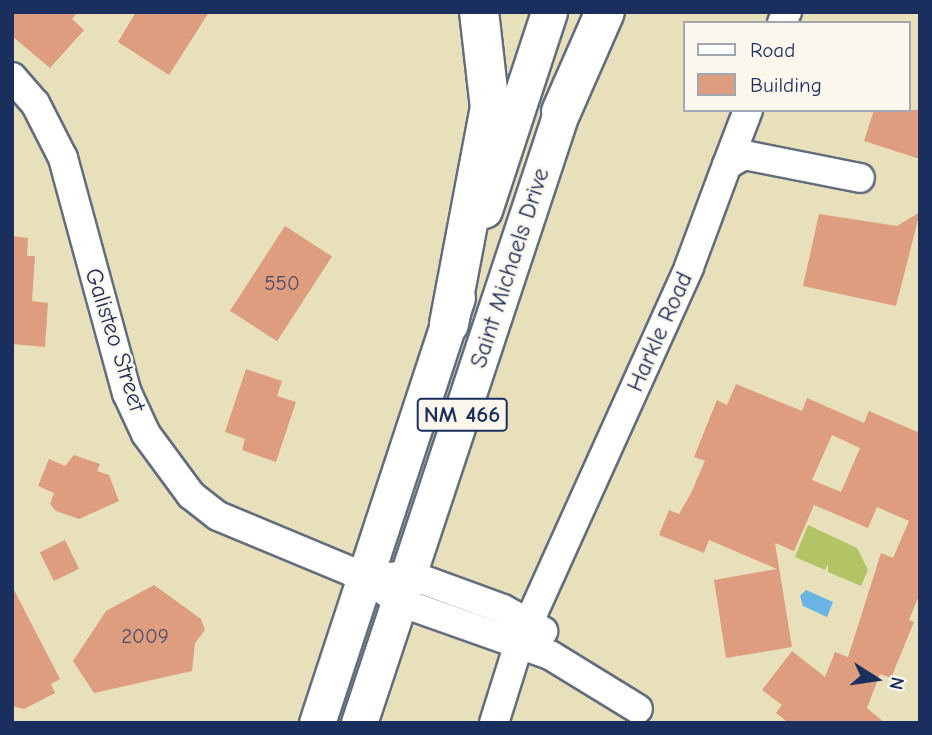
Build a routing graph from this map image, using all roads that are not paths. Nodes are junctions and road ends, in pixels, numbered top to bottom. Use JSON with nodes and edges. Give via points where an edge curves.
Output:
{"nodes":[{"id":1,"x":479,"y":12,"type":"edge"},
{"id":2,"x":549,"y":12,"type":"edge"},
{"id":3,"x":593,"y":12,"type":"edge"},
{"id":4,"x":605,"y":12,"type":"edge"},
{"id":5,"x":12,"y":77,"type":"edge"},
{"id":6,"x":561,"y":112,"type":"junction"},
{"id":7,"x":747,"y":112,"type":"edge"},
{"id":8,"x":727,"y":165,"type":"junction"},
{"id":9,"x":860,"y":178,"type":"dead end"},
{"id":10,"x":449,"y":324,"type":"junction"},
{"id":11,"x":367,"y":578,"type":"junction"},
{"id":12,"x":405,"y":589,"type":"junction"},
{"id":13,"x":524,"y":633,"type":"junction"},
{"id":14,"x":647,"y":716,"type":"edge"},
{"id":15,"x":317,"y":723,"type":"edge"},
{"id":16,"x":359,"y":723,"type":"edge"},
{"id":17,"x":494,"y":723,"type":"edge"}],
"edges":[{"from":1,"to":10,"type":"highway","via":[[491,108]]},
{"from":2,"to":10,"type":"main road","name":"Saint Michaels Drive","number":"NM 466"},
{"from":3,"to":6,"type":"main road","name":"Saint Michaels Drive","number":"NM 466"},
{"from":4,"to":6,"type":"highway"},
{"from":5,"to":11,"type":"street","name":"Galisteo Street","via":[[35,103],[63,158],[113,348],[146,433],[191,495],[218,516]]},
{"from":6,"to":12,"type":"main road","name":"Saint Michaels Drive","number":"NM 466"},
{"from":7,"to":8,"type":"street","name":"Harkle Road"},
{"from":8,"to":9,"type":"street","via":[[744,155]]},
{"from":8,"to":13,"type":"street","name":"Harkle Road","via":[[689,267]]},
{"from":10,"to":11,"type":"main road","name":"Saint Michaels Drive","number":"NM 466"},
{"from":11,"to":12,"type":"street","name":"Galisteo Street"},
{"from":11,"to":15,"type":"main road","name":"Saint Michaels Drive","number":"NM 466"},
{"from":12,"to":13,"type":"street","name":"Galisteo Street"},
{"from":12,"to":16,"type":"main road","name":"Saint Michaels Drive","number":"NM 466"},
{"from":13,"to":14,"type":"street","name":"Galisteo Street","via":[[602,673]]},
{"from":13,"to":17,"type":"street","name":"Harkle Road"}]}
